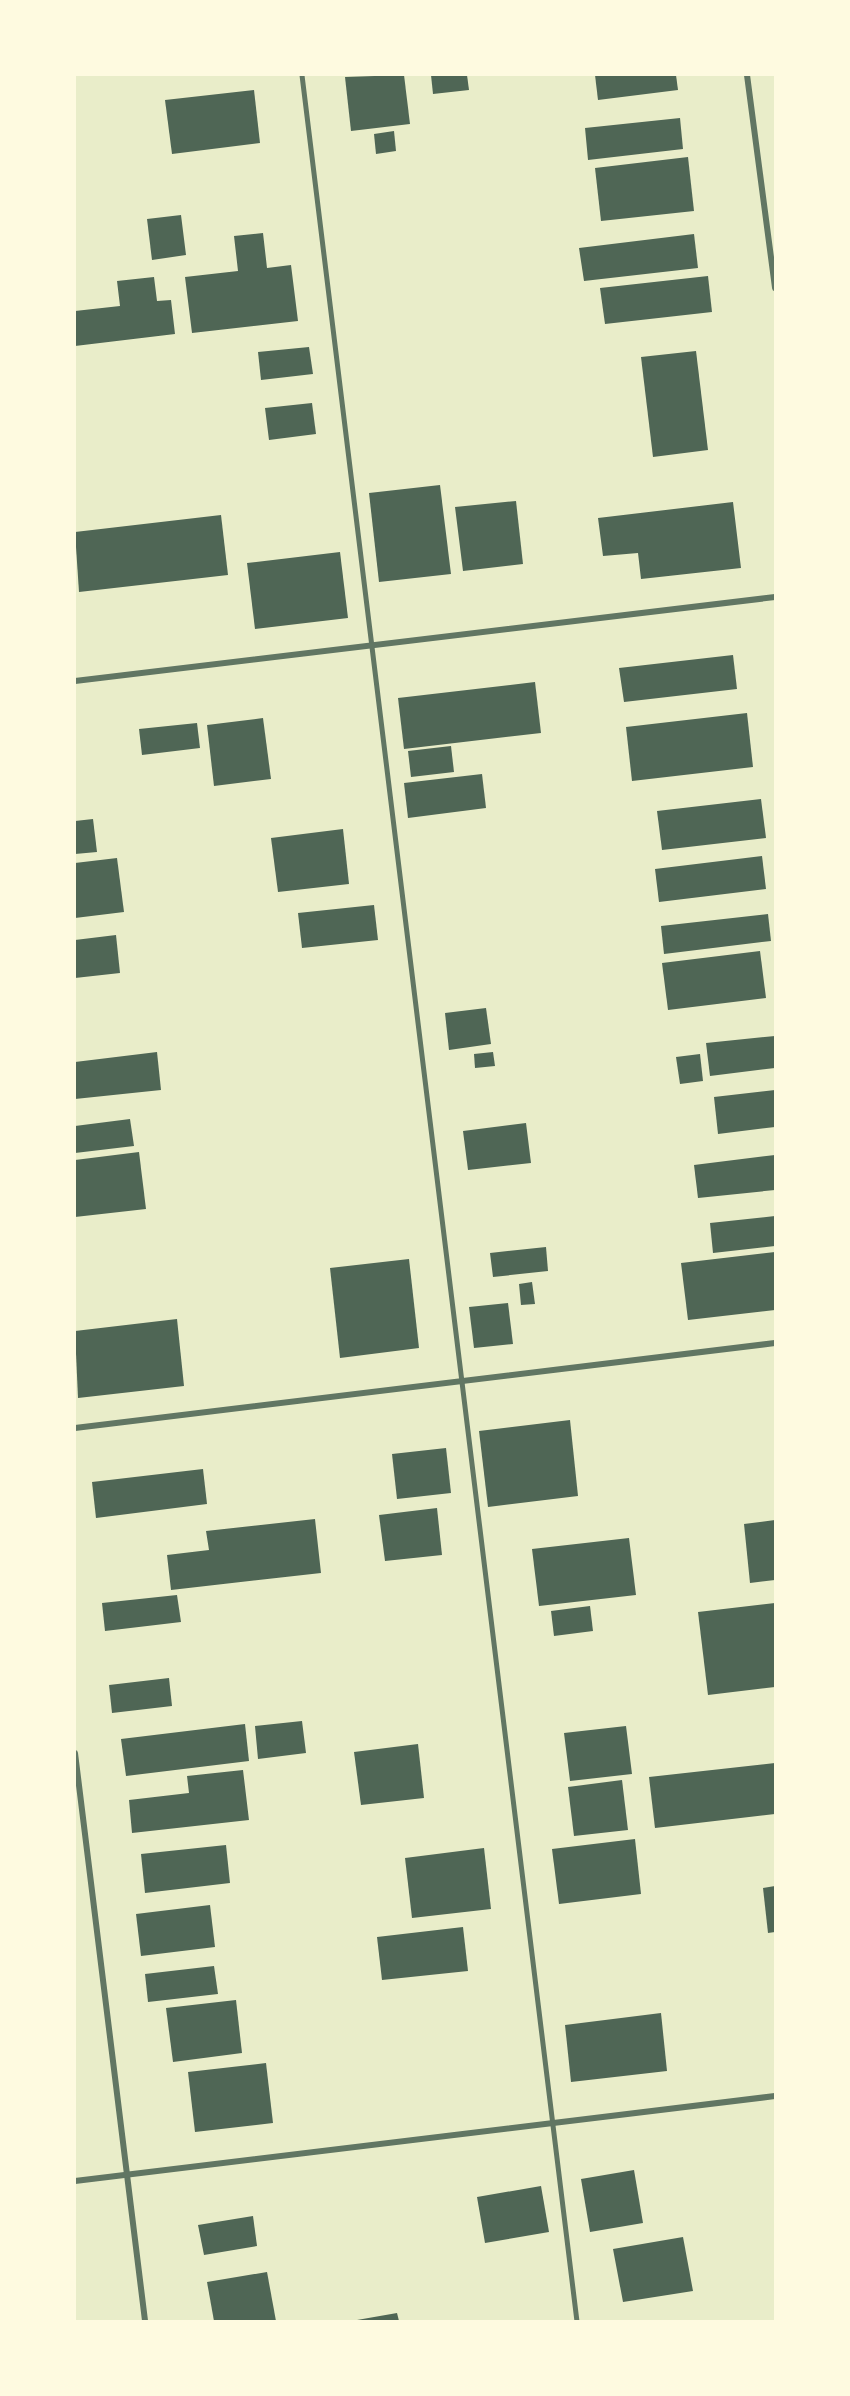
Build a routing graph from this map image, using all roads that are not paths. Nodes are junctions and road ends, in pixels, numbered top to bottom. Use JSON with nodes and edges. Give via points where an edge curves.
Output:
{"nodes":[{"id":1,"x":302,"y":75,"type":"edge"},
{"id":2,"x":747,"y":75,"type":"edge"},
{"id":3,"x":773,"y":244,"type":"edge"},
{"id":4,"x":775,"y":288,"type":"edge"},
{"id":5,"x":775,"y":597,"type":"edge"},
{"id":6,"x":372,"y":645,"type":"junction"},
{"id":7,"x":75,"y":681,"type":"edge"},
{"id":8,"x":775,"y":1343,"type":"edge"},
{"id":9,"x":462,"y":1381,"type":"junction"},
{"id":10,"x":75,"y":1428,"type":"edge"},
{"id":11,"x":75,"y":1753,"type":"edge"},
{"id":12,"x":775,"y":2096,"type":"edge"},
{"id":13,"x":553,"y":2123,"type":"junction"},
{"id":14,"x":127,"y":2174,"type":"junction"},
{"id":15,"x":75,"y":2181,"type":"edge"},
{"id":16,"x":145,"y":2321,"type":"edge"},
{"id":17,"x":577,"y":2321,"type":"edge"}],
"edges":[{"from":1,"to":6,"type":"lane"},
{"from":2,"to":3,"type":"street"},
{"from":3,"to":4,"type":"street"},
{"from":5,"to":6,"type":"street"},
{"from":6,"to":7,"type":"street"},
{"from":6,"to":9,"type":"lane"},
{"from":8,"to":9,"type":"street"},
{"from":9,"to":10,"type":"street"},
{"from":9,"to":13,"type":"lane"},
{"from":11,"to":14,"type":"street"},
{"from":12,"to":13,"type":"street"},
{"from":13,"to":14,"type":"street"},
{"from":13,"to":17,"type":"lane"},
{"from":14,"to":15,"type":"street"},
{"from":14,"to":16,"type":"street"}]}
